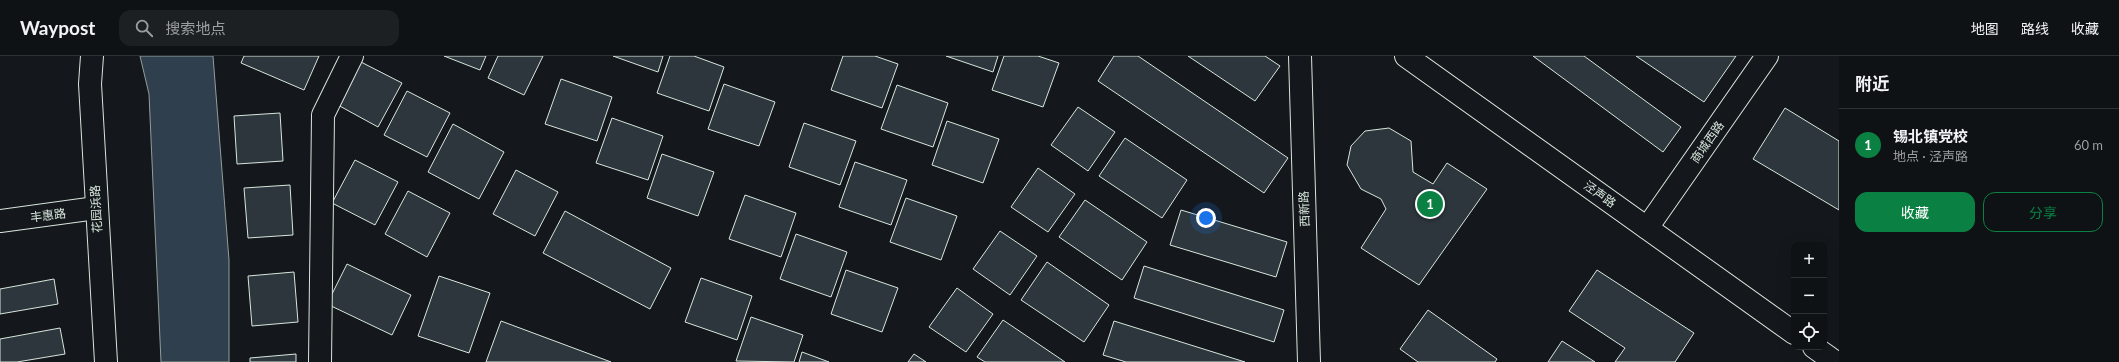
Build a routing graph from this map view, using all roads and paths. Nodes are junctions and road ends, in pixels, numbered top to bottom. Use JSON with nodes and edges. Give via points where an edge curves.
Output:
{"nodes":[{"id":1,"x":92,"y":56,"type":"edge"},
{"id":2,"x":352,"y":56,"type":"edge"},
{"id":3,"x":1300,"y":56,"type":"edge"},
{"id":4,"x":1406,"y":56,"type":"edge"},
{"id":5,"x":1767,"y":56,"type":"edge"},
{"id":6,"x":96,"y":208,"type":"junction"},
{"id":7,"x":0,"y":221,"type":"edge"},
{"id":8,"x":1647,"y":228,"type":"junction"},
{"id":9,"x":1791,"y":331,"type":"edge"},
{"id":10,"x":1818,"y":350,"type":"edge"},
{"id":11,"x":106,"y":362,"type":"edge"},
{"id":12,"x":320,"y":362,"type":"edge"},
{"id":13,"x":1309,"y":362,"type":"edge"},
{"id":14,"x":1835,"y":362,"type":"edge"}],
"edges":[{"from":1,"to":6,"type":"street","name":"花园浜路","via":[[90,84]]},
{"from":2,"to":12,"type":"street","via":[[324,115]]},
{"from":3,"to":13,"type":"street","name":"西新路"},
{"from":4,"to":8,"type":"street","name":"泾声路"},
{"from":5,"to":8,"type":"street","name":"商城西路"},
{"from":6,"to":7,"type":"street","name":"丰惠路"},
{"from":6,"to":11,"type":"street","name":"花园浜路"},
{"from":8,"to":9,"type":"street","name":"泾声路"},
{"from":10,"to":14,"type":"street"}]}
